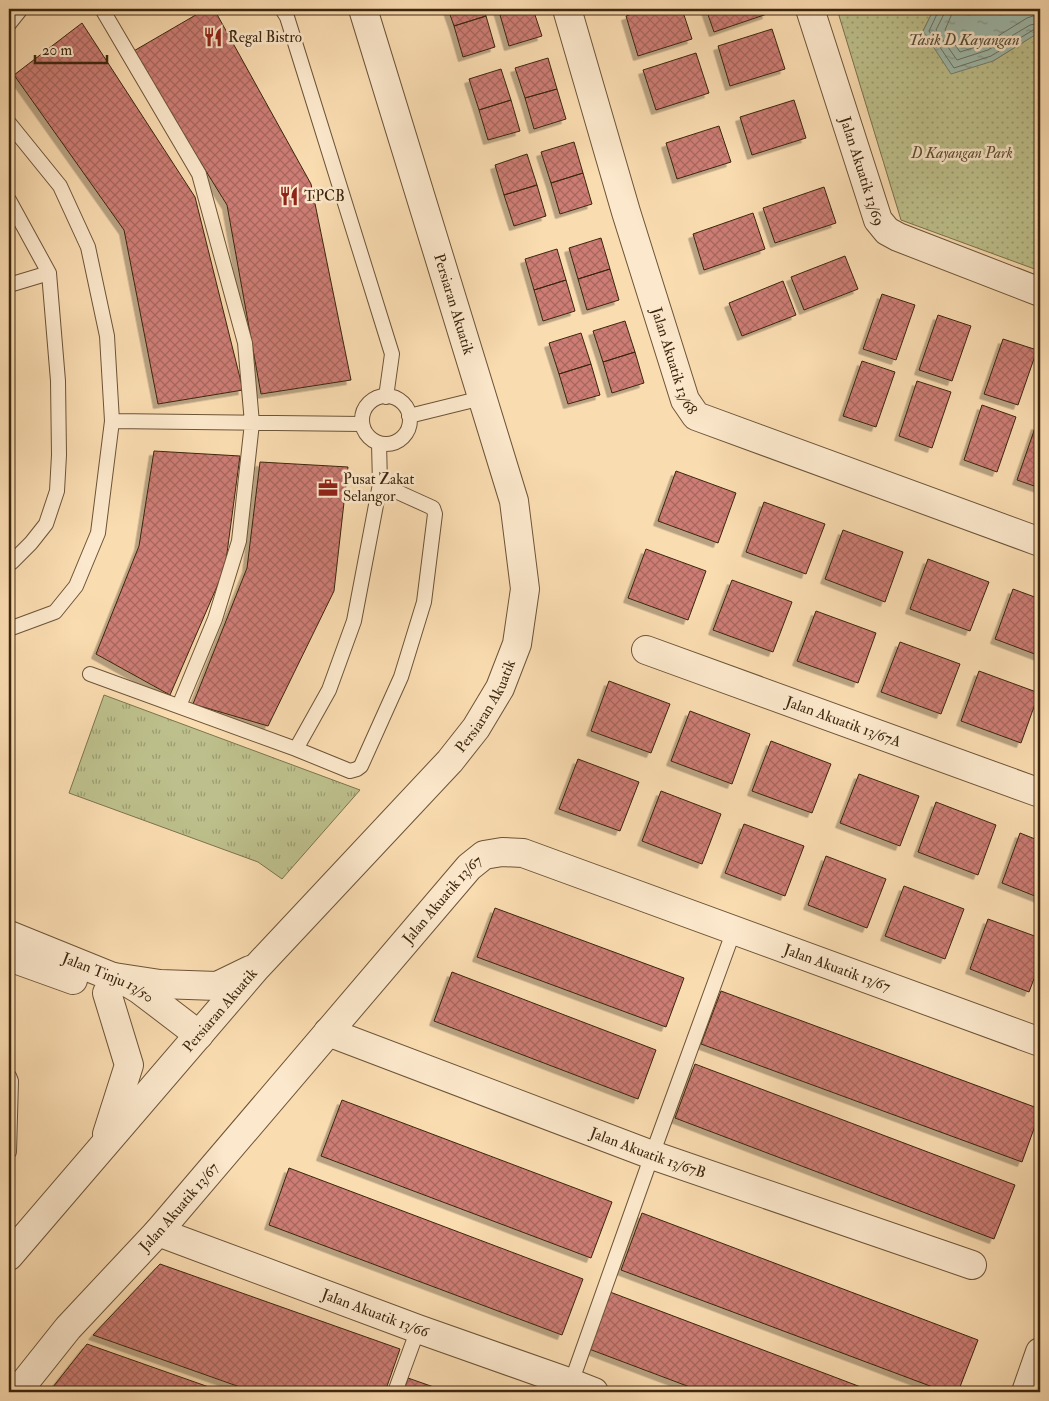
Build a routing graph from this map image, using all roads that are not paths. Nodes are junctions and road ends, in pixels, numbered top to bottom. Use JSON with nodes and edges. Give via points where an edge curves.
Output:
{"nodes":[{"id":1,"x":21,"y":9,"type":"edge"},
{"id":2,"x":102,"y":9,"type":"edge"},
{"id":3,"x":282,"y":9,"type":"edge"},
{"id":4,"x":363,"y":9,"type":"edge"},
{"id":5,"x":567,"y":9,"type":"edge"},
{"id":6,"x":810,"y":9,"type":"edge"},
{"id":7,"x":9,"y":24,"type":"edge"},
{"id":8,"x":9,"y":123,"type":"edge"},
{"id":9,"x":9,"y":200,"type":"edge"},
{"id":10,"x":49,"y":273,"type":"junction"},
{"id":11,"x":9,"y":285,"type":"edge"},
{"id":12,"x":1040,"y":292,"type":"edge"},
{"id":13,"x":386,"y":397,"type":"junction"},
{"id":14,"x":482,"y":398,"type":"junction"},
{"id":15,"x":409,"y":416,"type":"junction"},
{"id":16,"x":112,"y":421,"type":"junction"},
{"id":17,"x":252,"y":423,"type":"junction"},
{"id":18,"x":362,"y":424,"type":"junction"},
{"id":19,"x":378,"y":443,"type":"junction"},
{"id":20,"x":380,"y":484,"type":"junction"},
{"id":21,"x":1040,"y":542,"type":"edge"},
{"id":22,"x":9,"y":564,"type":"edge"},
{"id":23,"x":9,"y":629,"type":"edge"},
{"id":24,"x":646,"y":650,"type":"dead end"},
{"id":25,"x":90,"y":674,"type":"dead end"},
{"id":26,"x":178,"y":706,"type":"junction"},
{"id":27,"x":296,"y":749,"type":"junction"},
{"id":28,"x":1040,"y":793,"type":"edge"},
{"id":29,"x":734,"y":930,"type":"junction"},
{"id":30,"x":9,"y":936,"type":"edge"},
{"id":31,"x":9,"y":957,"type":"edge"},
{"id":32,"x":256,"y":968,"type":"junction"},
{"id":33,"x":110,"y":985,"type":"junction"},
{"id":34,"x":328,"y":1032,"type":"junction"},
{"id":35,"x":193,"y":1041,"type":"junction"},
{"id":36,"x":1040,"y":1042,"type":"edge"},
{"id":37,"x":9,"y":1076,"type":"edge"},
{"id":38,"x":103,"y":1145,"type":"junction"},
{"id":39,"x":9,"y":1152,"type":"edge"},
{"id":40,"x":652,"y":1155,"type":"junction"},
{"id":41,"x":158,"y":1232,"type":"junction"},
{"id":42,"x":9,"y":1256,"type":"edge"},
{"id":43,"x":972,"y":1265,"type":"dead end"},
{"id":44,"x":418,"y":1329,"type":"junction"},
{"id":45,"x":1040,"y":1352,"type":"edge"},
{"id":46,"x":583,"y":1388,"type":"edge"},
{"id":47,"x":17,"y":1392,"type":"edge"},
{"id":48,"x":395,"y":1392,"type":"edge"},
{"id":49,"x":1026,"y":1392,"type":"edge"}],
"edges":[{"from":1,"to":7,"type":"lane"},
{"from":2,"to":17,"type":"lane","via":[[199,174],[245,343]]},
{"from":3,"to":13,"type":"lane","via":[[392,354]]},
{"from":4,"to":14,"type":"street","name":"Persiaran Akuatik"},
{"from":5,"to":21,"type":"street","name":"Jalan Akuatik 13/68","via":[[670,353],[685,400],[696,416]]},
{"from":6,"to":12,"type":"street","name":"Jalan Akuatik 13/69","via":[[878,220],[887,231],[898,237]]},
{"from":8,"to":16,"type":"lane","via":[[60,186],[88,247],[107,336]]},
{"from":9,"to":10,"type":"lane"},
{"from":10,"to":11,"type":"lane"},
{"from":10,"to":22,"type":"lane","via":[[58,381],[57,492],[46,524]]},
{"from":13,"to":15,"type":"lane","via":[[401,402]]},
{"from":13,"to":18,"type":"lane","via":[[378,398],[365,408]]},
{"from":14,"to":15,"type":"lane"},
{"from":14,"to":32,"type":"street","name":"Persiaran Akuatik","via":[[514,501],[525,589],[517,644],[500,688],[476,728],[450,760]]},
{"from":15,"to":19,"type":"lane","via":[[409,424],[401,438],[394,443]]},
{"from":16,"to":17,"type":"lane"},
{"from":16,"to":23,"type":"lane","via":[[98,533],[76,586],[54,612]]},
{"from":17,"to":18,"type":"lane"},
{"from":17,"to":26,"type":"lane","via":[[239,541],[215,619]]},
{"from":18,"to":19,"type":"lane","via":[[368,436]]},
{"from":19,"to":20,"type":"lane"},
{"from":20,"to":27,"type":"lane","via":[[354,621],[329,690]]},
{"from":20,"to":27,"type":"lane","via":[[433,508],[435,514],[424,602],[404,668],[361,766],[350,771]]},
{"from":24,"to":28,"type":"street","name":"Jalan Akuatik 13/67A"},
{"from":25,"to":26,"type":"lane"},
{"from":26,"to":27,"type":"lane"},
{"from":29,"to":34,"type":"street","name":"Jalan Akuatik 13/67","via":[[523,853],[484,855],[469,867]]},
{"from":29,"to":36,"type":"street","name":"Jalan Akuatik 13/67"},
{"from":29,"to":40,"type":"lane"},
{"from":30,"to":33,"type":"street","name":"Jalan Tinju 13/50"},
{"from":31,"to":33,"type":"street","name":"Jalan Tinju 13/50"},
{"from":32,"to":33,"type":"street","via":[[217,986]]},
{"from":32,"to":35,"type":"street","name":"Persiaran Akuatik"},
{"from":33,"to":35,"type":"street","name":"Jalan Tinju 13/50","via":[[140,990]]},
{"from":33,"to":38,"type":"street","via":[[129,1066]]},
{"from":34,"to":40,"type":"street","name":"Jalan Akuatik 13/67B"},
{"from":34,"to":41,"type":"street","name":"Jalan Akuatik 13/67"},
{"from":35,"to":38,"type":"street","name":"Persiaran Akuatik"},
{"from":37,"to":39,"type":"lane"},
{"from":38,"to":42,"type":"street","name":"Persiaran Akuatik"},
{"from":40,"to":43,"type":"street","name":"Jalan Akuatik 13/67B"},
{"from":40,"to":46,"type":"lane"},
{"from":41,"to":44,"type":"street","name":"Jalan Akuatik 13/66"},
{"from":41,"to":47,"type":"street","name":"Jalan Akuatik 13/67","via":[[68,1328]]},
{"from":44,"to":46,"type":"street","name":"Jalan Akuatik 13/66"},
{"from":44,"to":48,"type":"lane"},
{"from":45,"to":49,"type":"street"}]}
